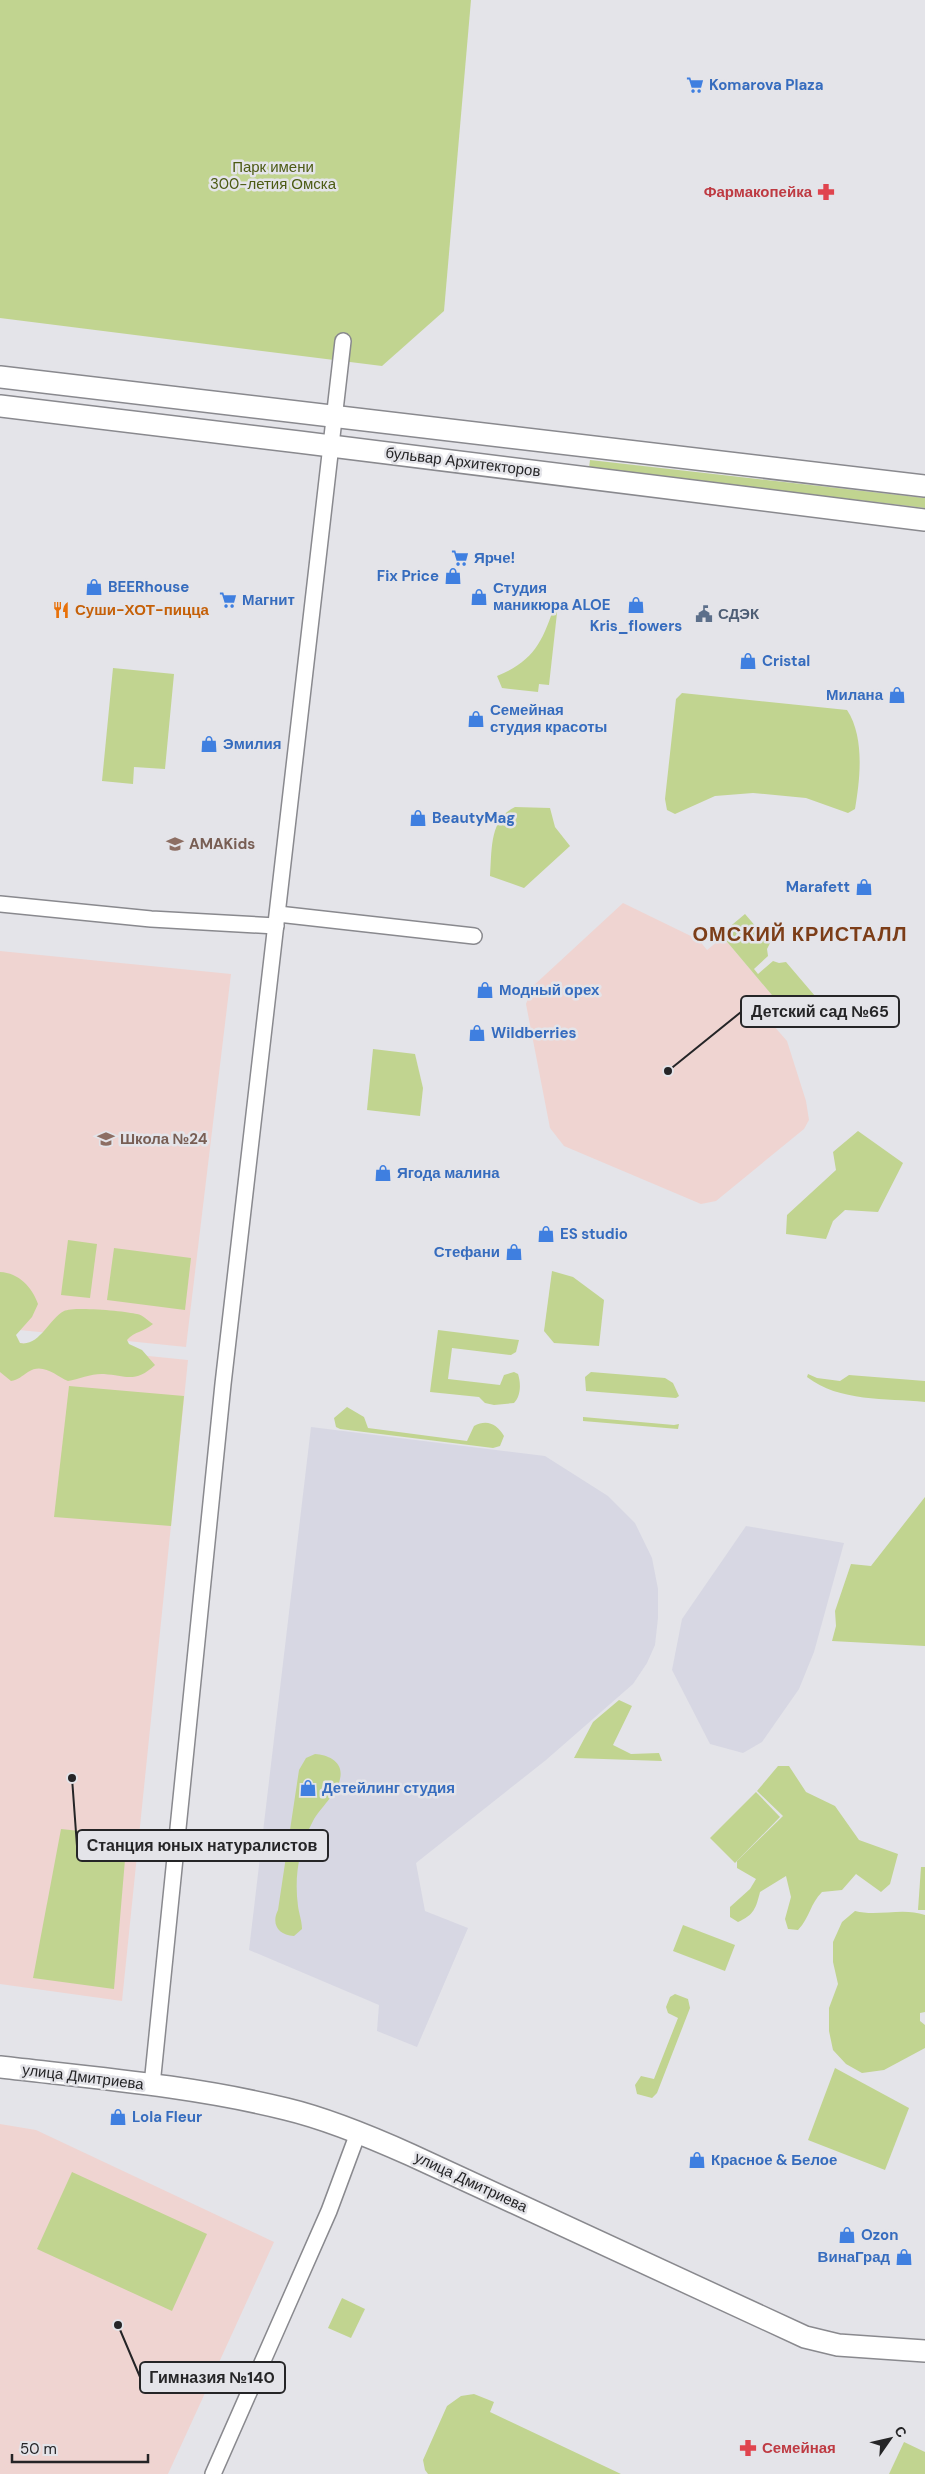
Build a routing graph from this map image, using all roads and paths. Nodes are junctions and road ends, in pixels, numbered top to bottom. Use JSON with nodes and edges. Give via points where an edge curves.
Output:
{"nodes":[{"id":1,"x":343,"y":341,"type":"dead end"},
{"id":2,"x":0,"y":377,"type":"edge"},
{"id":3,"x":0,"y":406,"type":"edge"},
{"id":4,"x":333,"y":432,"type":"junction"},
{"id":5,"x":925,"y":486,"type":"edge"},
{"id":6,"x":925,"y":520,"type":"edge"},
{"id":7,"x":0,"y":904,"type":"edge"},
{"id":8,"x":277,"y":920,"type":"junction"},
{"id":9,"x":474,"y":936,"type":"dead end"},
{"id":10,"x":0,"y":2067,"type":"edge"},
{"id":11,"x":152,"y":2085,"type":"junction"},
{"id":12,"x":358,"y":2133,"type":"junction"},
{"id":13,"x":925,"y":2352,"type":"edge"},
{"id":14,"x":213,"y":2474,"type":"edge"}],
"edges":[{"from":1,"to":4,"type":"street"},
{"from":2,"to":4,"type":"main road","name":"бульвар Архитекторов"},
{"from":3,"to":4,"type":"main road","name":"бульвар Архитекторов"},
{"from":4,"to":5,"type":"main road","name":"бульвар Архитекторов"},
{"from":4,"to":6,"type":"main road","name":"бульвар Архитекторов"},
{"from":4,"to":8,"type":"street"},
{"from":7,"to":8,"type":"street","via":[[151,919]]},
{"from":8,"to":9,"type":"street"},
{"from":8,"to":11,"type":"street","via":[[222,1393]]},
{"from":10,"to":11,"type":"main road","name":"улица Дмитриева"},
{"from":11,"to":12,"type":"main road","name":"улица Дмитриева","via":[[288,2109]]},
{"from":12,"to":13,"type":"main road","name":"улица Дмитриева","via":[[805,2337],[838,2345]]},
{"from":12,"to":14,"type":"street","via":[[324,2222]]}]}
